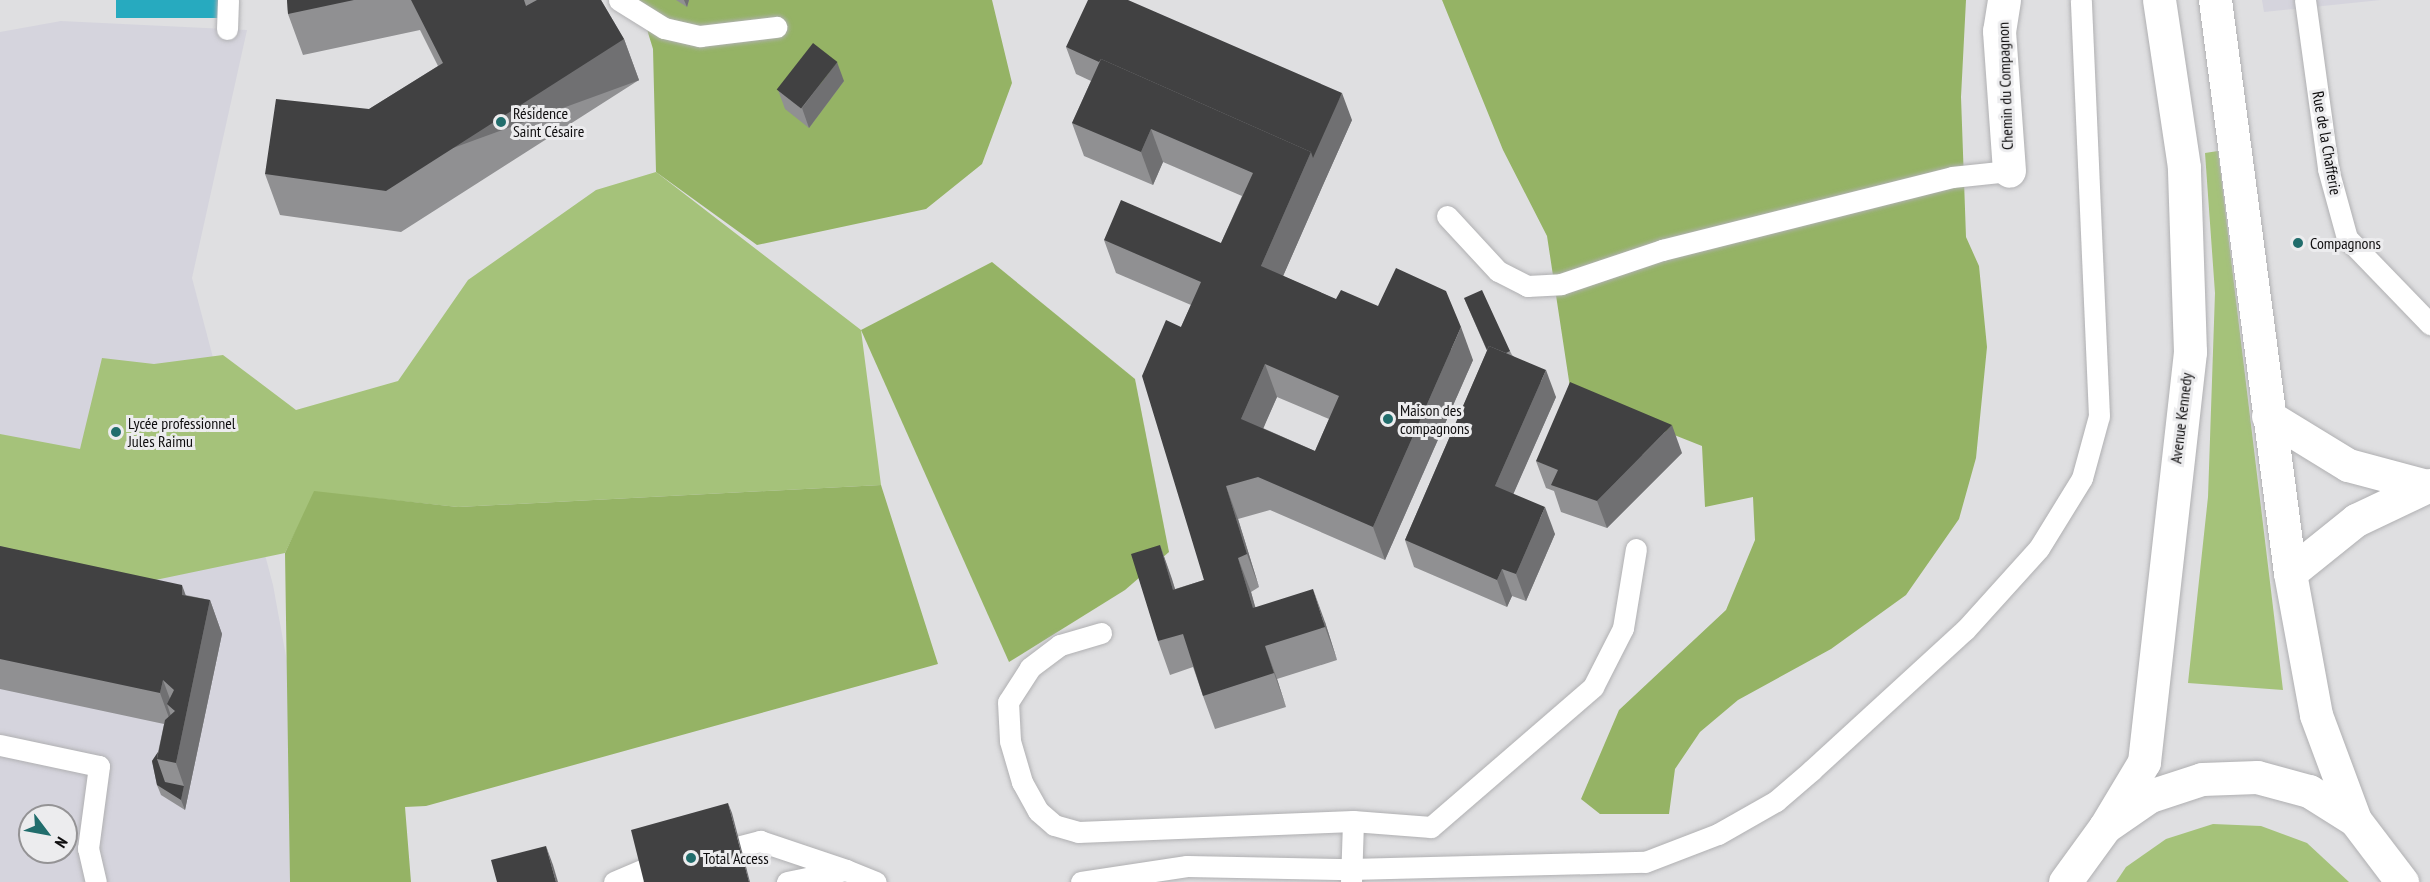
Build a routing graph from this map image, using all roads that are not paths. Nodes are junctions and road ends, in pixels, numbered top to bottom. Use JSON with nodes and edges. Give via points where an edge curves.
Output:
{"nodes":[{"id":1,"x":228,"y":0,"type":"edge"},
{"id":2,"x":620,"y":0,"type":"edge"},
{"id":3,"x":2004,"y":0,"type":"edge"},
{"id":4,"x":2081,"y":0,"type":"edge"},
{"id":5,"x":2159,"y":0,"type":"edge"},
{"id":6,"x":2215,"y":0,"type":"edge"},
{"id":7,"x":2305,"y":0,"type":"edge"},
{"id":8,"x":776,"y":27,"type":"dead end"},
{"id":9,"x":227,"y":29,"type":"dead end"},
{"id":10,"x":2009,"y":171,"type":"joint"},
{"id":11,"x":1447,"y":216,"type":"dead end"},
{"id":12,"x":2430,"y":324,"type":"edge"},
{"id":13,"x":2268,"y":416,"type":"junction"},
{"id":14,"x":2429,"y":486,"type":"edge"},
{"id":15,"x":1636,"y":549,"type":"dead end"},
{"id":16,"x":2290,"y":573,"type":"junction"},
{"id":17,"x":1101,"y":633,"type":"dead end"},
{"id":18,"x":0,"y":745,"type":"edge"},
{"id":19,"x":2355,"y":820,"type":"junction"},
{"id":20,"x":1353,"y":821,"type":"junction"},
{"id":21,"x":2105,"y":827,"type":"junction"},
{"id":22,"x":741,"y":846,"type":"edge"},
{"id":23,"x":642,"y":870,"type":"edge"},
{"id":24,"x":846,"y":870,"type":"junction"},
{"id":25,"x":1350,"y":876,"type":"edge"},
{"id":26,"x":2408,"y":879,"type":"edge"},
{"id":27,"x":2061,"y":880,"type":"edge"},
{"id":28,"x":96,"y":882,"type":"edge"},
{"id":29,"x":614,"y":882,"type":"edge"},
{"id":30,"x":787,"y":882,"type":"edge"},
{"id":31,"x":876,"y":882,"type":"edge"},
{"id":32,"x":1081,"y":882,"type":"edge"}],
"edges":[{"from":1,"to":9,"type":"lane"},
{"from":2,"to":8,"type":"lane","via":[[664,28],[700,36]]},
{"from":3,"to":10,"type":"main road","name":"Chemin du Compagnon","via":[[2000,31]]},
{"from":4,"to":25,"type":"lane","via":[[2099,416],[2082,478],[2039,548],[1965,630],[1820,763],[1776,801],[1718,834],[1645,862]]},
{"from":5,"to":21,"type":"main road","name":"Avenue Kennedy","via":[[2184,166],[2190,352],[2144,762]]},
{"from":6,"to":13,"type":"main road","via":[[2232,100]]},
{"from":7,"to":12,"type":"lane","name":"Rue de la Chafferie","via":[[2328,169],[2347,238]]},
{"from":10,"to":11,"type":"lane","via":[[1952,177],[1662,250],[1561,284],[1527,286],[1498,271]]},
{"from":13,"to":14,"type":"main road","via":[[2348,465]]},
{"from":13,"to":16,"type":"main road"},
{"from":14,"to":16,"type":"main road","via":[[2356,520]]},
{"from":15,"to":20,"type":"lane","via":[[1623,628],[1593,687],[1431,827]]},
{"from":16,"to":19,"type":"main road","via":[[2316,714]]},
{"from":17,"to":20,"type":"lane","via":[[1060,645],[1030,668],[1008,702],[1010,741],[1022,782],[1038,811],[1054,825],[1078,831]]},
{"from":18,"to":28,"type":"lane","via":[[99,766],[88,848]]},
{"from":19,"to":21,"type":"main road","via":[[2309,791],[2257,777],[2202,779],[2150,795]]},
{"from":19,"to":26,"type":"main road"},
{"from":20,"to":25,"type":"lane"},
{"from":21,"to":27,"type":"main road"},
{"from":22,"to":24,"type":"lane","via":[[760,841]]},
{"from":23,"to":29,"type":"lane"},
{"from":24,"to":30,"type":"lane"},
{"from":24,"to":31,"type":"lane"},
{"from":25,"to":32,"type":"lane","via":[[1187,866]]}]}
